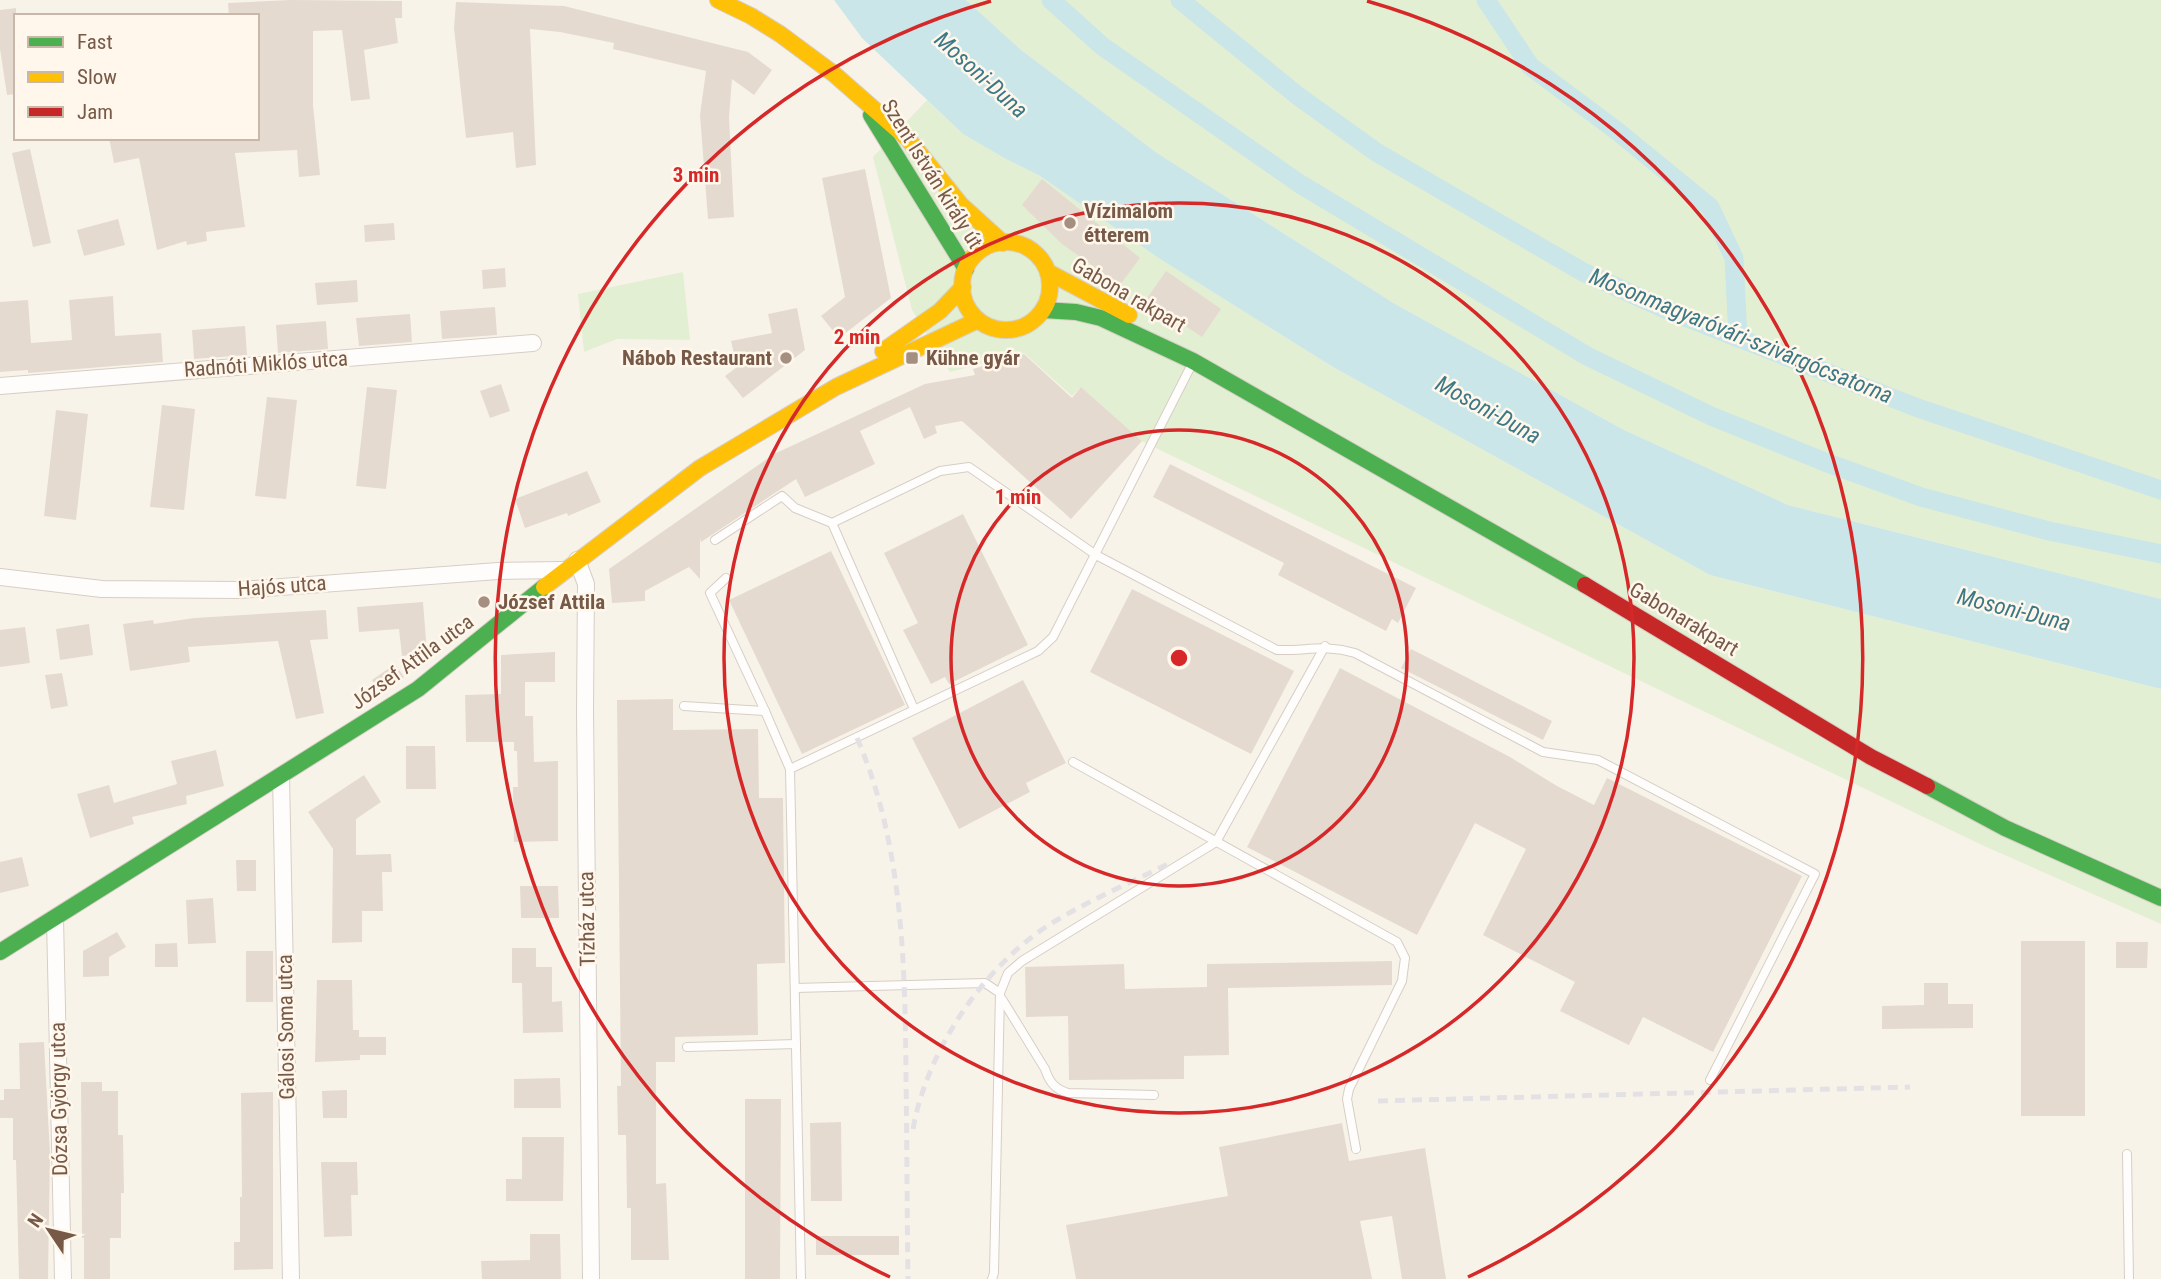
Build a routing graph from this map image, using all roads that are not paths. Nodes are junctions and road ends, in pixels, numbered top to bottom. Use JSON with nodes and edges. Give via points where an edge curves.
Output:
{"nodes":[{"id":1,"x":718,"y":0,"type":"edge"},
{"id":2,"x":863,"y":102,"type":"junction"},
{"id":3,"x":1003,"y":243,"type":"junction"},
{"id":4,"x":966,"y":269,"type":"junction"},
{"id":5,"x":1048,"y":272,"type":"junction"},
{"id":6,"x":963,"y":287,"type":"junction"},
{"id":7,"x":1043,"y":310,"type":"junction"},
{"id":8,"x":978,"y":320,"type":"junction"},
{"id":9,"x":533,"y":343,"type":"dead end"},
{"id":10,"x":1193,"y":361,"type":"junction"},
{"id":11,"x":0,"y":386,"type":"edge"},
{"id":12,"x":835,"y":387,"type":"junction"},
{"id":13,"x":832,"y":523,"type":"junction"},
{"id":14,"x":715,"y":540,"type":"dead end"},
{"id":15,"x":1096,"y":555,"type":"junction"},
{"id":16,"x":570,"y":565,"type":"junction"},
{"id":17,"x":0,"y":577,"type":"edge"},
{"id":18,"x":726,"y":578,"type":"dead end"},
{"id":19,"x":1325,"y":646,"type":"junction"},
{"id":20,"x":684,"y":706,"type":"dead end"},
{"id":21,"x":915,"y":709,"type":"junction"},
{"id":22,"x":765,"y":711,"type":"junction"},
{"id":23,"x":1073,"y":762,"type":"dead end"},
{"id":24,"x":790,"y":769,"type":"junction"},
{"id":25,"x":281,"y":776,"type":"junction"},
{"id":26,"x":1216,"y":842,"type":"junction"},
{"id":27,"x":2161,"y":898,"type":"edge"},
{"id":28,"x":55,"y":919,"type":"junction"},
{"id":29,"x":0,"y":952,"type":"edge"},
{"id":30,"x":794,"y":988,"type":"junction"},
{"id":31,"x":1001,"y":996,"type":"junction"},
{"id":32,"x":796,"y":1044,"type":"junction"},
{"id":33,"x":687,"y":1047,"type":"dead end"},
{"id":34,"x":1710,"y":1080,"type":"dead end"},
{"id":35,"x":1154,"y":1094,"type":"dead end"},
{"id":36,"x":1356,"y":1149,"type":"dead end"},
{"id":37,"x":2127,"y":1154,"type":"dead end"},
{"id":38,"x":63,"y":1279,"type":"edge"},
{"id":39,"x":292,"y":1279,"type":"edge"},
{"id":40,"x":591,"y":1279,"type":"edge"},
{"id":41,"x":801,"y":1279,"type":"edge"},
{"id":42,"x":992,"y":1279,"type":"edge"},
{"id":43,"x":2129,"y":1279,"type":"edge"}],
"edges":[{"from":1,"to":2,"type":"main road","name":"Szent István király út","via":[[802,49]]},
{"from":2,"to":3,"type":"main road","name":"Szent István király út","via":[[908,139],[961,205]]},
{"from":2,"to":4,"type":"main road","name":"Szent István király út"},
{"from":3,"to":4,"type":"main road","via":[[985,248]]},
{"from":3,"to":5,"type":"main road","via":[[1030,250]]},
{"from":4,"to":6,"type":"main road"},
{"from":5,"to":7,"type":"main road","via":[[1050,288]]},
{"from":5,"to":10,"type":"main road","name":"Gabona rakpart","via":[[1140,321]]},
{"from":6,"to":8,"type":"main road","via":[[967,305]]},
{"from":6,"to":12,"type":"main road","name":"József Attila utca","via":[[940,311]]},
{"from":7,"to":8,"type":"main road","via":[[1016,329],[996,329]]},
{"from":7,"to":10,"type":"main road","name":"Gabona rakpart","via":[[1087,313]]},
{"from":8,"to":12,"type":"main road","name":"József Attila utca"},
{"from":9,"to":11,"type":"street","name":"Radnóti Miklós utca"},
{"from":10,"to":15,"type":"lane"},
{"from":10,"to":27,"type":"main road","name":"Gabonarakpart","via":[[1561,570],[1871,757],[2005,828]]},
{"from":12,"to":16,"type":"main road","name":"József Attila utca","via":[[700,468]]},
{"from":13,"to":14,"type":"lane","via":[[795,508],[782,496]]},
{"from":13,"to":15,"type":"lane","via":[[940,471],[969,467]]},
{"from":13,"to":21,"type":"lane"},
{"from":15,"to":19,"type":"lane","via":[[1278,650]]},
{"from":15,"to":21,"type":"lane","via":[[1053,637],[1038,652]]},
{"from":16,"to":17,"type":"street","name":"Hajós utca","via":[[239,590],[102,589]]},
{"from":16,"to":25,"type":"main road","name":"József Attila utca","via":[[418,689]]},
{"from":16,"to":40,"type":"street","name":"Tízház utca","via":[[586,584]]},
{"from":18,"to":22,"type":"lane","via":[[710,593]]},
{"from":19,"to":26,"type":"lane"},
{"from":19,"to":34,"type":"lane","via":[[1355,653],[1543,752],[1598,760],[1815,874]]},
{"from":20,"to":22,"type":"lane"},
{"from":21,"to":24,"type":"lane"},
{"from":22,"to":24,"type":"lane"},
{"from":23,"to":26,"type":"lane"},
{"from":24,"to":30,"type":"lane"},
{"from":25,"to":28,"type":"main road","name":"József Attila utca"},
{"from":25,"to":39,"type":"street","name":"Gálosi Soma utca"},
{"from":26,"to":31,"type":"lane","via":[[1022,961],[1008,973]]},
{"from":26,"to":36,"type":"lane","via":[[1397,942],[1405,958],[1402,981],[1349,1089]]},
{"from":28,"to":29,"type":"main road","name":"József Attila utca"},
{"from":28,"to":38,"type":"street","name":"Dózsa György utca"},
{"from":30,"to":31,"type":"lane","via":[[985,983]]},
{"from":30,"to":32,"type":"lane"},
{"from":31,"to":35,"type":"lane","via":[[1049,1081],[1059,1090]]},
{"from":31,"to":42,"type":"lane"},
{"from":32,"to":33,"type":"lane"},
{"from":32,"to":41,"type":"lane"},
{"from":37,"to":43,"type":"lane"}]}
